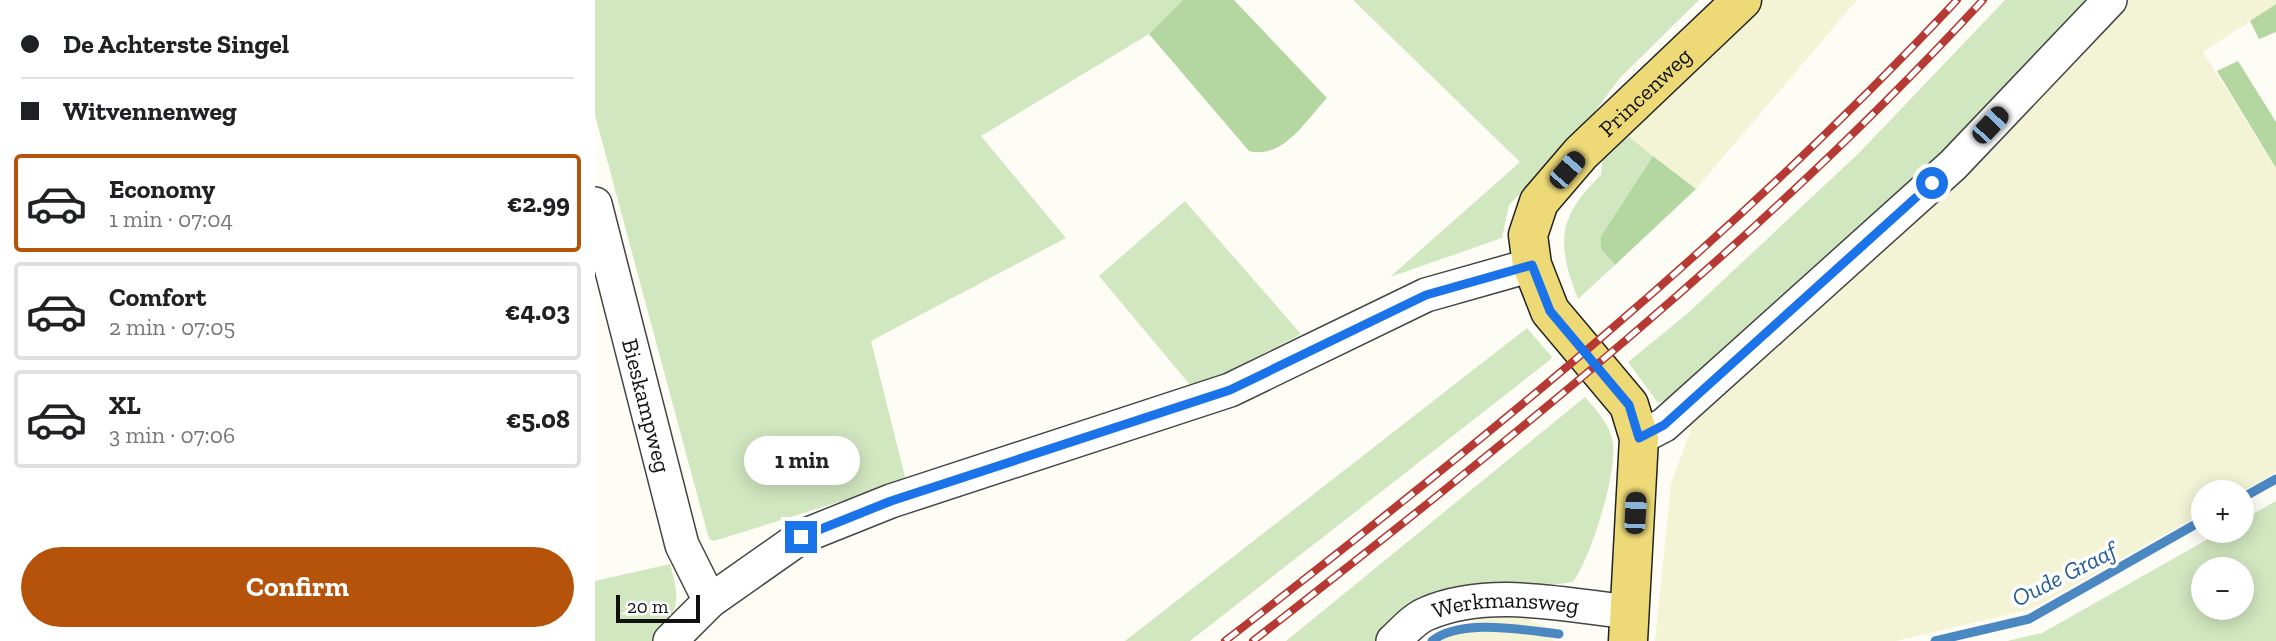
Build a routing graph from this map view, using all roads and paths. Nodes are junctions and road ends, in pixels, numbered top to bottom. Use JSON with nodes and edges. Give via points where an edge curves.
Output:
{"nodes":[{"id":1,"x":1742,"y":0,"type":"edge"},
{"id":2,"x":2111,"y":0,"type":"edge"},
{"id":3,"x":595,"y":204,"type":"edge"},
{"id":4,"x":1532,"y":265,"type":"junction"},
{"id":5,"x":1639,"y":438,"type":"junction"},
{"id":6,"x":710,"y":601,"type":"junction"},
{"id":7,"x":1628,"y":627,"type":"edge"},
{"id":8,"x":670,"y":641,"type":"edge"},
{"id":9,"x":1393,"y":641,"type":"edge"}],
"edges":[{"from":1,"to":4,"type":"main road","name":"Princenweg","via":[[1581,153],[1539,202],[1528,236]]},
{"from":2,"to":5,"type":"street","via":[[1953,165],[1664,425]]},
{"from":3,"to":6,"type":"street","name":"Bieskampweg","via":[[682,545]]},
{"from":4,"to":5,"type":"main road","name":"Princenweg","via":[[1550,311],[1629,405]]},
{"from":4,"to":6,"type":"street","via":[[1426,295],[1230,390],[891,501],[801,537]]},
{"from":5,"to":7,"type":"main road"},
{"from":6,"to":8,"type":"street"},
{"from":7,"to":9,"type":"street","name":"Werkmansweg","via":[[1524,600],[1468,601],[1424,614]]}]}
